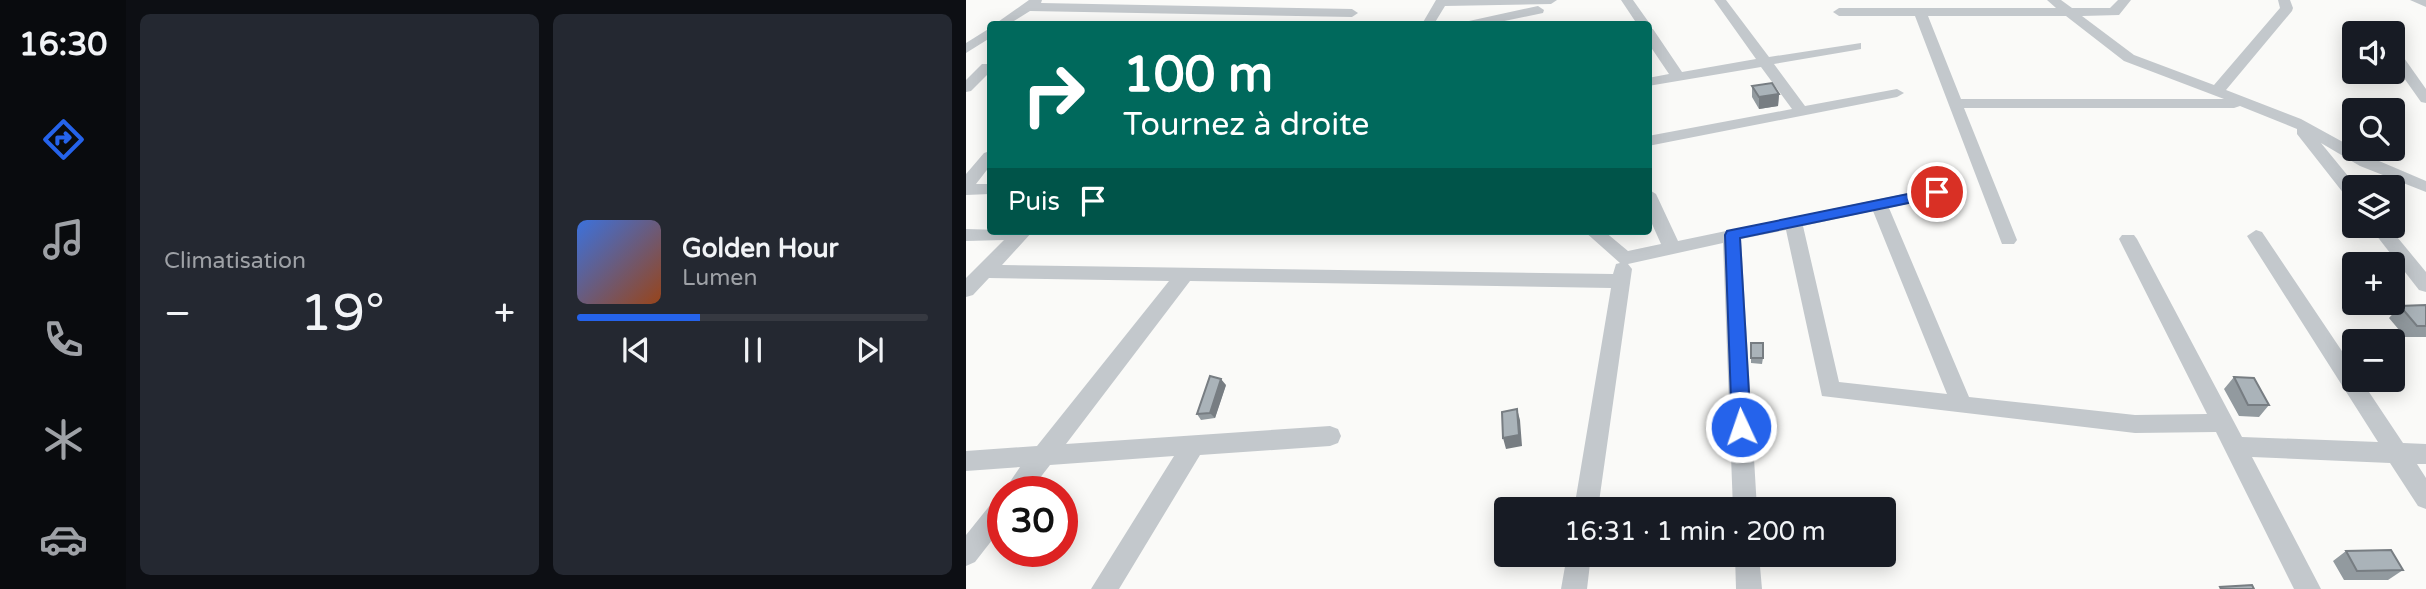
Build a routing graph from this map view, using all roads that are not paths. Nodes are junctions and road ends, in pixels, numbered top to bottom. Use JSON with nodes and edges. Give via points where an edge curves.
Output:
{"nodes":[{"id":1,"x":1361,"y":0,"type":"edge"},
{"id":2,"x":1551,"y":0,"type":"edge"},
{"id":3,"x":1627,"y":0,"type":"edge"},
{"id":4,"x":1720,"y":0,"type":"edge"},
{"id":5,"x":2053,"y":0,"type":"edge"},
{"id":6,"x":2125,"y":0,"type":"edge"},
{"id":7,"x":2284,"y":0,"type":"edge"},
{"id":8,"x":2416,"y":0,"type":"edge"},
{"id":9,"x":1442,"y":1,"type":"edge"},
{"id":10,"x":1032,"y":3,"type":"edge"},
{"id":11,"x":2426,"y":3,"type":"edge"},
{"id":12,"x":1223,"y":5,"type":"edge"},
{"id":13,"x":1535,"y":6,"type":"edge"},
{"id":14,"x":1839,"y":12,"type":"dead end"},
{"id":15,"x":1920,"y":12,"type":"junction"},
{"id":16,"x":2068,"y":12,"type":"junction"},
{"id":17,"x":1348,"y":19,"type":"edge"},
{"id":18,"x":1005,"y":21,"type":"edge"},
{"id":19,"x":1208,"y":21,"type":"edge"},
{"id":20,"x":1430,"y":21,"type":"edge"},
{"id":21,"x":1484,"y":21,"type":"edge"},
{"id":22,"x":1545,"y":21,"type":"edge"},
{"id":23,"x":1641,"y":21,"type":"edge"},
{"id":24,"x":987,"y":34,"type":"edge"},
{"id":25,"x":1652,"y":39,"type":"edge"},
{"id":26,"x":1856,"y":46,"type":"dead end"},
{"id":27,"x":966,"y":49,"type":"edge"},
{"id":28,"x":1765,"y":62,"type":"junction"},
{"id":29,"x":966,"y":66,"type":"edge"},
{"id":30,"x":987,"y":67,"type":"edge"},
{"id":31,"x":987,"y":69,"type":"edge"},
{"id":32,"x":2405,"y":69,"type":"edge"},
{"id":33,"x":1678,"y":77,"type":"junction"},
{"id":34,"x":1652,"y":81,"type":"edge"},
{"id":35,"x":966,"y":88,"type":"edge"},
{"id":36,"x":2216,"y":92,"type":"junction"},
{"id":37,"x":1897,"y":93,"type":"dead end"},
{"id":38,"x":2426,"y":99,"type":"edge"},
{"id":39,"x":1955,"y":103,"type":"junction"},
{"id":40,"x":2247,"y":104,"type":"junction"},
{"id":41,"x":1801,"y":111,"type":"junction"},
{"id":42,"x":2295,"y":122,"type":"junction"},
{"id":43,"x":1652,"y":140,"type":"edge"},
{"id":44,"x":987,"y":160,"type":"edge"},
{"id":45,"x":2342,"y":180,"type":"edge"},
{"id":46,"x":966,"y":184,"type":"edge"},
{"id":47,"x":2426,"y":187,"type":"edge"},
{"id":48,"x":987,"y":189,"type":"edge"},
{"id":49,"x":966,"y":190,"type":"edge"},
{"id":50,"x":1937,"y":192,"type":"dead end"},
{"id":51,"x":1652,"y":203,"type":"edge"},
{"id":52,"x":1879,"y":204,"type":"junction"},
{"id":53,"x":1793,"y":222,"type":"junction"},
{"id":54,"x":966,"y":234,"type":"edge"},
{"id":55,"x":987,"y":234,"type":"edge"},
{"id":56,"x":1020,"y":235,"type":"edge"},
{"id":57,"x":1598,"y":235,"type":"edge"},
{"id":58,"x":1732,"y":235,"type":"junction"},
{"id":59,"x":2256,"y":236,"type":"dead end"},
{"id":60,"x":2388,"y":238,"type":"edge"},
{"id":61,"x":2127,"y":239,"type":"dead end"},
{"id":62,"x":2008,"y":240,"type":"dead end"},
{"id":63,"x":1672,"y":248,"type":"junction"},
{"id":64,"x":1625,"y":258,"type":"junction"},
{"id":65,"x":985,"y":271,"type":"junction"},
{"id":66,"x":1185,"y":274,"type":"junction"},
{"id":67,"x":1621,"y":281,"type":"junction"},
{"id":68,"x":2426,"y":285,"type":"edge"},
{"id":69,"x":966,"y":290,"type":"edge"},
{"id":70,"x":1962,"y":405,"type":"junction"},
{"id":71,"x":2223,"y":423,"type":"junction"},
{"id":72,"x":1330,"y":436,"type":"dead end"},
{"id":73,"x":1193,"y":446,"type":"junction"},
{"id":74,"x":2235,"y":447,"type":"junction"},
{"id":75,"x":2397,"y":453,"type":"junction"},
{"id":76,"x":2426,"y":454,"type":"edge"},
{"id":77,"x":1043,"y":456,"type":"junction"},
{"id":78,"x":966,"y":461,"type":"edge"},
{"id":79,"x":1027,"y":476,"type":"edge"},
{"id":80,"x":1588,"y":497,"type":"edge"},
{"id":81,"x":1744,"y":497,"type":"edge"},
{"id":82,"x":2426,"y":498,"type":"edge"},
{"id":83,"x":987,"y":527,"type":"edge"},
{"id":84,"x":966,"y":554,"type":"edge"},
{"id":85,"x":1577,"y":567,"type":"edge"},
{"id":86,"x":1748,"y":567,"type":"edge"},
{"id":87,"x":1104,"y":589,"type":"edge"},
{"id":88,"x":1574,"y":589,"type":"edge"},
{"id":89,"x":1749,"y":589,"type":"edge"},
{"id":90,"x":2308,"y":589,"type":"edge"}],
"edges":[{"from":1,"to":17,"type":"street"},
{"from":2,"to":13,"type":"street"},
{"from":3,"to":23,"type":"street"},
{"from":4,"to":28,"type":"street"},
{"from":5,"to":16,"type":"street"},
{"from":6,"to":16,"type":"street","via":[[2114,12]]},
{"from":7,"to":36,"type":"street","via":[[2287,8]]},
{"from":8,"to":11,"type":"street"},
{"from":9,"to":13,"type":"street"},
{"from":9,"to":20,"type":"street"},
{"from":10,"to":12,"type":"street"},
{"from":10,"to":18,"type":"street"},
{"from":12,"to":17,"type":"street"},
{"from":12,"to":19,"type":"street"},
{"from":13,"to":21,"type":"street"},
{"from":13,"to":22,"type":"street"},
{"from":14,"to":15,"type":"street"},
{"from":15,"to":16,"type":"street"},
{"from":15,"to":39,"type":"street"},
{"from":16,"to":36,"type":"street","via":[[2129,58]]},
{"from":24,"to":27,"type":"street"},
{"from":25,"to":33,"type":"street"},
{"from":26,"to":28,"type":"street"},
{"from":28,"to":33,"type":"street"},
{"from":28,"to":41,"type":"street"},
{"from":29,"to":30,"type":"street"},
{"from":31,"to":35,"type":"street"},
{"from":32,"to":38,"type":"street"},
{"from":33,"to":34,"type":"street"},
{"from":36,"to":40,"type":"street"},
{"from":37,"to":41,"type":"street"},
{"from":39,"to":40,"type":"street"},
{"from":39,"to":62,"type":"street"},
{"from":40,"to":42,"type":"street"},
{"from":41,"to":43,"type":"street"},
{"from":42,"to":45,"type":"street"},
{"from":42,"to":47,"type":"street","via":[[2366,162]]},
{"from":44,"to":46,"type":"street"},
{"from":48,"to":49,"type":"street"},
{"from":50,"to":52,"type":"street"},
{"from":51,"to":63,"type":"street"},
{"from":52,"to":53,"type":"street"},
{"from":52,"to":70,"type":"street"},
{"from":53,"to":58,"type":"street"},
{"from":53,"to":70,"type":"street","via":[[1829,390]]},
{"from":54,"to":55,"type":"street"},
{"from":56,"to":65,"type":"street"},
{"from":57,"to":64,"type":"street"},
{"from":58,"to":63,"type":"street"},
{"from":58,"to":81,"type":"street"},
{"from":59,"to":75,"type":"street"},
{"from":60,"to":68,"type":"street"},
{"from":61,"to":71,"type":"street"},
{"from":63,"to":64,"type":"street"},
{"from":64,"to":67,"type":"street"},
{"from":65,"to":66,"type":"street"},
{"from":65,"to":69,"type":"street"},
{"from":66,"to":67,"type":"street"},
{"from":66,"to":77,"type":"street"},
{"from":67,"to":80,"type":"street"},
{"from":70,"to":71,"type":"street","via":[[2135,424]]},
{"from":71,"to":74,"type":"street"},
{"from":72,"to":73,"type":"street"},
{"from":73,"to":77,"type":"street"},
{"from":73,"to":87,"type":"street"},
{"from":74,"to":75,"type":"street"},
{"from":74,"to":90,"type":"street"},
{"from":75,"to":76,"type":"street"},
{"from":75,"to":82,"type":"street"},
{"from":77,"to":78,"type":"street"},
{"from":77,"to":79,"type":"street"},
{"from":83,"to":84,"type":"street"},
{"from":85,"to":88,"type":"street"},
{"from":86,"to":89,"type":"street"}]}
